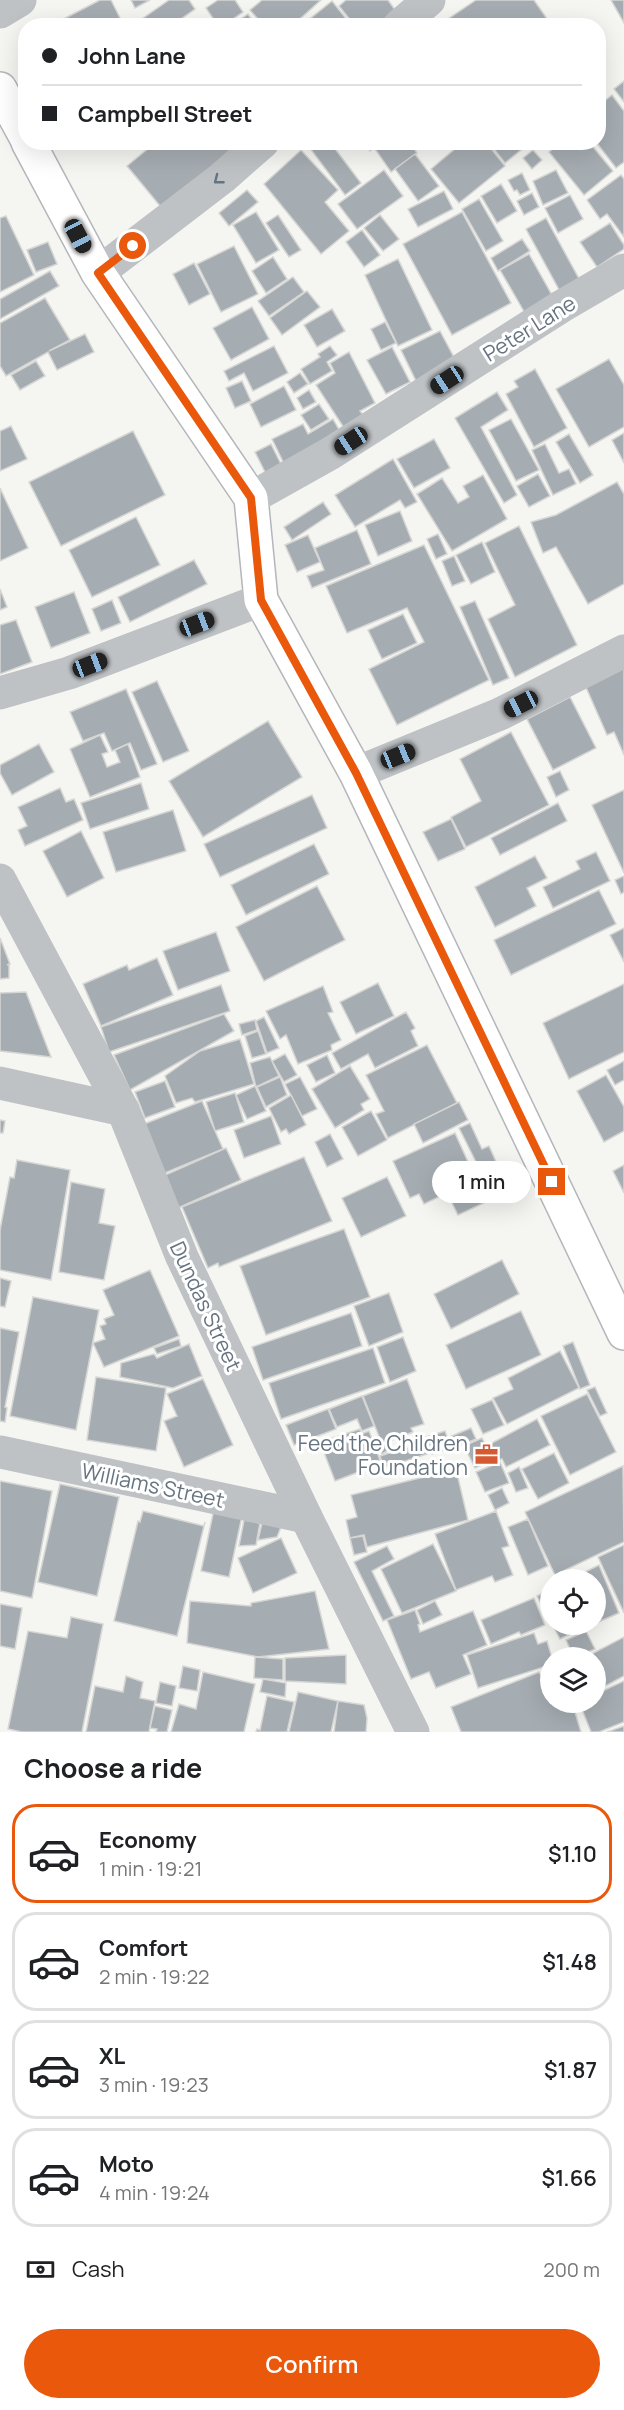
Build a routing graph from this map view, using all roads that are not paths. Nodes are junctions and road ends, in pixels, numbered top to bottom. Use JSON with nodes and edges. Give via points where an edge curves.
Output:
{"nodes":[{"id":1,"x":20,"y":0,"type":"edge"},
{"id":2,"x":429,"y":0,"type":"edge"},
{"id":3,"x":0,"y":12,"type":"edge"},
{"id":4,"x":408,"y":18,"type":"edge"},
{"id":5,"x":0,"y":89,"type":"edge"},
{"id":6,"x":18,"y":122,"type":"edge"},
{"id":7,"x":32,"y":150,"type":"edge"},
{"id":8,"x":254,"y":150,"type":"edge"},
{"id":9,"x":624,"y":270,"type":"edge"},
{"id":10,"x":98,"y":273,"type":"junction"},
{"id":11,"x":251,"y":498,"type":"junction"},
{"id":12,"x":261,"y":600,"type":"junction"},
{"id":13,"x":624,"y":651,"type":"edge"},
{"id":14,"x":0,"y":693,"type":"edge"},
{"id":15,"x":356,"y":773,"type":"junction"},
{"id":16,"x":0,"y":880,"type":"edge"},
{"id":17,"x":0,"y":1083,"type":"edge"},
{"id":18,"x":123,"y":1110,"type":"junction"},
{"id":19,"x":624,"y":1332,"type":"edge"},
{"id":20,"x":0,"y":1452,"type":"edge"},
{"id":21,"x":306,"y":1517,"type":"junction"},
{"id":22,"x":413,"y":1732,"type":"edge"}],
"edges":[{"from":1,"to":3,"type":"street"},
{"from":2,"to":4,"type":"street"},
{"from":5,"to":6,"type":"main road"},
{"from":7,"to":10,"type":"main road"},
{"from":8,"to":10,"type":"street","one_way":true},
{"from":9,"to":11,"type":"street","name":"Peter Lane","via":[[332,453]]},
{"from":10,"to":11,"type":"main road"},
{"from":11,"to":12,"type":"main road"},
{"from":12,"to":14,"type":"street","via":[[69,674]]},
{"from":12,"to":15,"type":"main road"},
{"from":13,"to":15,"type":"street","via":[[500,714]]},
{"from":15,"to":19,"type":"main road"},
{"from":16,"to":18,"type":"street","name":"Dundas Street"},
{"from":17,"to":18,"type":"street"},
{"from":18,"to":21,"type":"street","name":"Dundas Street","via":[[182,1257]]},
{"from":20,"to":21,"type":"street","name":"Williams Street"},
{"from":21,"to":22,"type":"street","name":"Dundas Street"}]}
